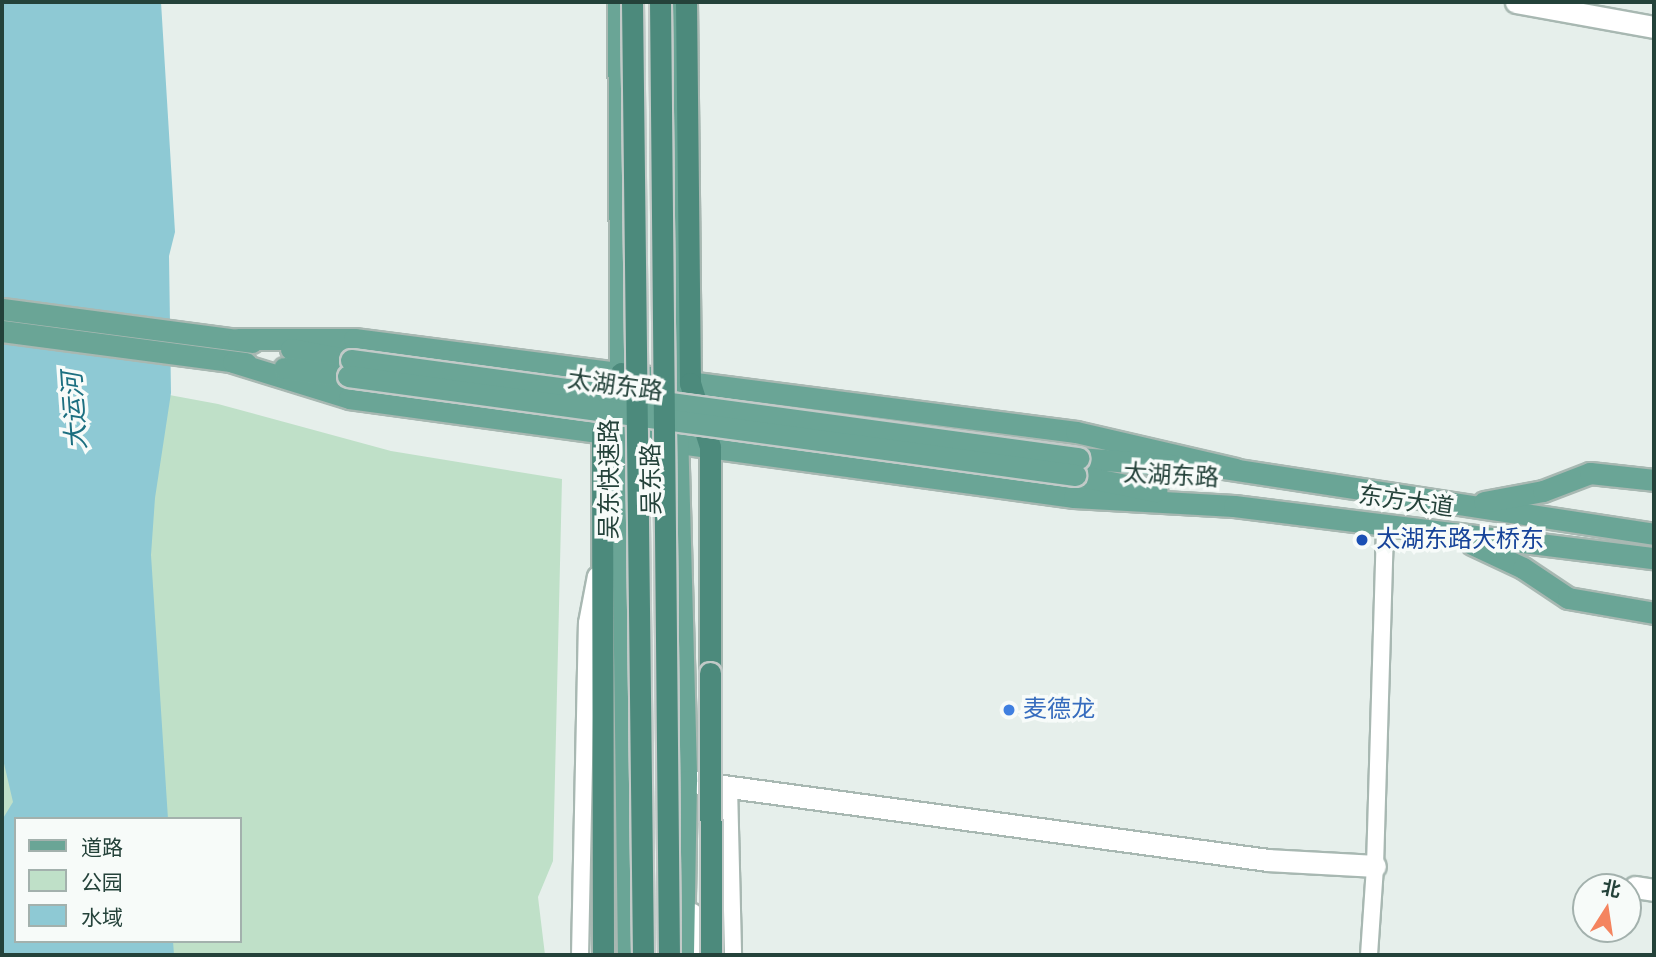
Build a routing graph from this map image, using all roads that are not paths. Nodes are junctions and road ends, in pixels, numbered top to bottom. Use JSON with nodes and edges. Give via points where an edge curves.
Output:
{"nodes":[{"id":1,"x":618,"y":2,"type":"edge"},
{"id":2,"x":632,"y":2,"type":"edge"},
{"id":3,"x":660,"y":2,"type":"edge"},
{"id":4,"x":674,"y":2,"type":"edge"},
{"id":5,"x":686,"y":2,"type":"edge"},
{"id":6,"x":1516,"y":2,"type":"edge"},
{"id":7,"x":1654,"y":27,"type":"edge"},
{"id":8,"x":2,"y":309,"type":"edge"},
{"id":9,"x":2,"y":331,"type":"edge"},
{"id":10,"x":238,"y":339,"type":"junction"},
{"id":11,"x":233,"y":362,"type":"junction"},
{"id":12,"x":621,"y":373,"type":"junction"},
{"id":13,"x":683,"y":382,"type":"junction"},
{"id":14,"x":612,"y":433,"type":"junction"},
{"id":15,"x":677,"y":443,"type":"junction"},
{"id":16,"x":710,"y":447,"type":"junction"},
{"id":17,"x":1077,"y":467,"type":"junction"},
{"id":18,"x":1236,"y":469,"type":"junction"},
{"id":19,"x":1575,"y":478,"type":"junction"},
{"id":20,"x":1654,"y":480,"type":"edge"},
{"id":21,"x":1451,"y":502,"type":"junction"},
{"id":22,"x":1234,"y":506,"type":"junction"},
{"id":23,"x":1573,"y":523,"type":"junction"},
{"id":24,"x":1385,"y":526,"type":"junction"},
{"id":25,"x":1444,"y":534,"type":"junction"},
{"id":26,"x":1654,"y":534,"type":"edge"},
{"id":27,"x":603,"y":535,"type":"junction"},
{"id":28,"x":1569,"y":548,"type":"junction"},
{"id":29,"x":1654,"y":558,"type":"edge"},
{"id":30,"x":1554,"y":588,"type":"junction"},
{"id":31,"x":1654,"y":612,"type":"edge"},
{"id":32,"x":686,"y":781,"type":"junction"},
{"id":33,"x":729,"y":787,"type":"junction"},
{"id":34,"x":1375,"y":866,"type":"junction"},
{"id":35,"x":580,"y":955,"type":"edge"},
{"id":36,"x":603,"y":955,"type":"edge"},
{"id":37,"x":628,"y":955,"type":"edge"},
{"id":38,"x":643,"y":955,"type":"edge"},
{"id":39,"x":669,"y":955,"type":"edge"},
{"id":40,"x":683,"y":955,"type":"edge"},
{"id":41,"x":695,"y":955,"type":"edge"},
{"id":42,"x":711,"y":955,"type":"edge"},
{"id":43,"x":733,"y":955,"type":"edge"},
{"id":44,"x":1369,"y":955,"type":"edge"}],
"edges":[{"from":1,"to":12,"type":"main road"},
{"from":2,"to":38,"type":"highway","name":"吴东快速路","bridge":true},
{"from":3,"to":39,"type":"highway","bridge":true},
{"from":4,"to":13,"type":"main road","name":"吴东路"},
{"from":5,"to":13,"type":"highway"},
{"from":6,"to":7,"type":"street"},
{"from":8,"to":10,"type":"main road","name":"太湖东路"},
{"from":9,"to":11,"type":"main road","name":"太湖东路"},
{"from":10,"to":12,"type":"main road","name":"太湖东路","via":[[354,339]]},
{"from":10,"to":17,"type":"main road","name":"太湖东路","bridge":true,"via":[[351,360]]},
{"from":11,"to":14,"type":"main road","name":"太湖东路","via":[[349,398]]},
{"from":11,"to":17,"type":"main road","name":"太湖东路","bridge":true},
{"from":12,"to":13,"type":"main road","name":"太湖东路"},
{"from":12,"to":14,"type":"highway"},
{"from":13,"to":15,"type":"main road","name":"吴东路"},
{"from":13,"to":16,"type":"highway"},
{"from":13,"to":18,"type":"main road","name":"太湖东路","via":[[1076,432]]},
{"from":14,"to":15,"type":"main road","name":"太湖东路"},
{"from":14,"to":27,"type":"highway"},
{"from":14,"to":37,"type":"main road","name":"吴东路"},
{"from":15,"to":16,"type":"main road","name":"太湖东路"},
{"from":15,"to":32,"type":"main road","name":"吴东路"},
{"from":16,"to":22,"type":"main road","name":"太湖东路","via":[[1074,497]]},
{"from":16,"to":42,"type":"highway","bridge":true},
{"from":17,"to":18,"type":"main road","name":"太湖东路"},
{"from":17,"to":22,"type":"main road","name":"太湖东路"},
{"from":18,"to":21,"type":"main road","name":"东方大道"},
{"from":19,"to":20,"type":"main road","via":[[1595,472]]},
{"from":19,"to":21,"type":"main road","via":[[1506,499]]},
{"from":19,"to":23,"type":"main road","via":[[1562,491],[1560,504],[1564,517]]},
{"from":21,"to":23,"type":"main road","name":"东方大道"},
{"from":22,"to":24,"type":"main road","name":"东方大道"},
{"from":23,"to":26,"type":"main road","name":"东方大道"},
{"from":24,"to":25,"type":"main road","name":"东方大道"},
{"from":24,"to":34,"type":"street"},
{"from":25,"to":28,"type":"main road","name":"东方大道"},
{"from":25,"to":30,"type":"main road","via":[[1501,557]]},
{"from":27,"to":35,"type":"street","via":[[587,623]]},
{"from":27,"to":36,"type":"highway"},
{"from":28,"to":29,"type":"main road","name":"东方大道"},
{"from":28,"to":30,"type":"main road","via":[[1554,554],[1548,563],[1546,574]]},
{"from":30,"to":31,"type":"main road","via":[[1583,603]]},
{"from":32,"to":33,"type":"street"},
{"from":32,"to":40,"type":"main road","name":"吴东路"},
{"from":32,"to":41,"type":"street"},
{"from":33,"to":34,"type":"street","via":[[1268,860]]},
{"from":33,"to":43,"type":"street"},
{"from":34,"to":44,"type":"street"}]}
